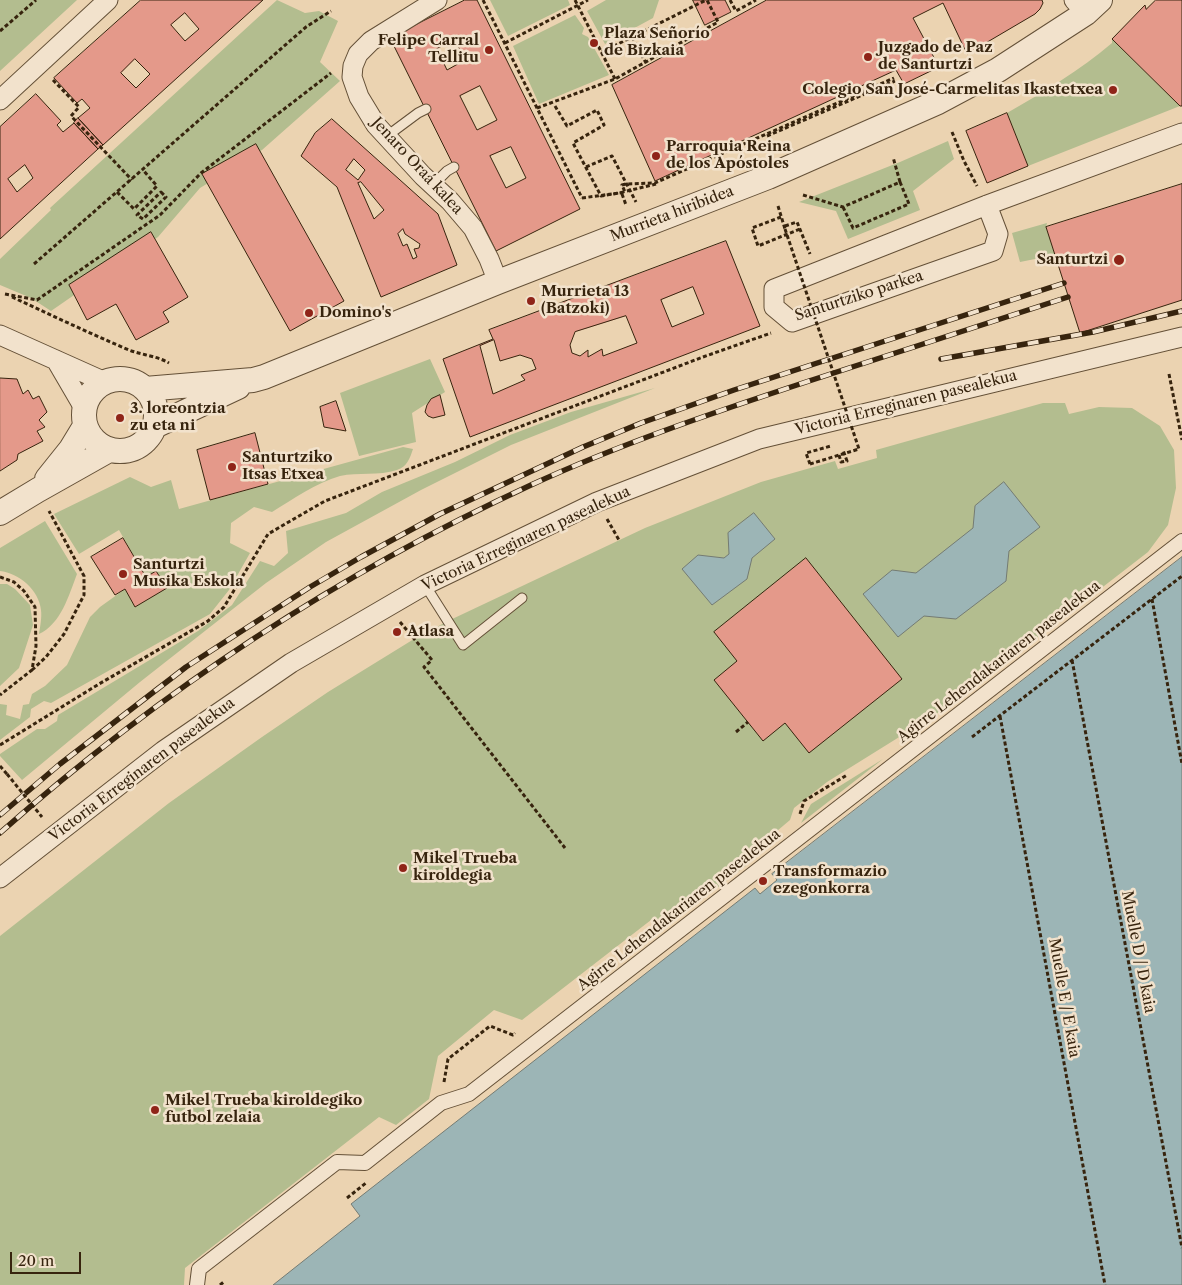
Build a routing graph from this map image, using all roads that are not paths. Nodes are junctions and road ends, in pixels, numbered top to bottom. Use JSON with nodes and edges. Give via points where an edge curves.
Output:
{"nodes":[{"id":1,"x":108,"y":0,"type":"edge"},
{"id":2,"x":437,"y":0,"type":"edge"},
{"id":3,"x":1087,"y":4,"type":"edge"},
{"id":4,"x":0,"y":100,"type":"edge"},
{"id":5,"x":426,"y":109,"type":"dead end"},
{"id":6,"x":1182,"y":133,"type":"edge"},
{"id":7,"x":387,"y":136,"type":"junction"},
{"id":8,"x":454,"y":167,"type":"dead end"},
{"id":9,"x":433,"y":185,"type":"junction"},
{"id":10,"x":984,"y":199,"type":"junction"},
{"id":11,"x":498,"y":282,"type":"junction"},
{"id":12,"x":0,"y":335,"type":"edge"},
{"id":13,"x":1182,"y":337,"type":"edge"},
{"id":14,"x":56,"y":360,"type":"junction"},
{"id":15,"x":253,"y":380,"type":"junction"},
{"id":16,"x":105,"y":382,"type":"junction"},
{"id":17,"x":145,"y":389,"type":"junction"},
{"id":18,"x":85,"y":417,"type":"junction"},
{"id":19,"x":155,"y":426,"type":"junction"},
{"id":20,"x":108,"y":450,"type":"junction"},
{"id":21,"x":38,"y":490,"type":"junction"},
{"id":22,"x":0,"y":513,"type":"edge"},
{"id":23,"x":1182,"y":542,"type":"edge"},
{"id":24,"x":425,"y":585,"type":"junction"},
{"id":25,"x":522,"y":598,"type":"dead end"},
{"id":26,"x":0,"y":878,"type":"edge"},
{"id":27,"x":197,"y":1285,"type":"edge"}],
"edges":[{"from":1,"to":4,"type":"street"},
{"from":2,"to":7,"type":"street","name":"Jenaro Oraá kalea","via":[[371,41],[358,54],[353,66],[352,77],[359,97],[376,125]]},
{"from":3,"to":11,"type":"street","name":"Murrieta hiribidea","via":[[998,70],[938,102],[768,177]]},
{"from":5,"to":7,"type":"lane"},
{"from":6,"to":10,"type":"street","name":"Santurtziko parkea"},
{"from":7,"to":9,"type":"street","name":"Jenaro Oraá kalea"},
{"from":8,"to":9,"type":"lane"},
{"from":9,"to":11,"type":"street","name":"Jenaro Oraá kalea","via":[[473,228]]},
{"from":10,"to":10,"type":"street","name":"Santurtziko parkea","via":[[774,289],[774,307],[792,322],[992,251],[998,234]]},
{"from":11,"to":15,"type":"street","name":"Murrieta hiribidea"},
{"from":12,"to":14,"type":"street"},
{"from":13,"to":24,"type":"street","name":"Victoria Erreginaren pasealekua","via":[[759,439],[597,502]]},
{"from":14,"to":16,"type":"street"},
{"from":14,"to":18,"type":"street"},
{"from":15,"to":17,"type":"street","name":"Murrieta hiribidea"},
{"from":15,"to":19,"type":"street","name":"Murrieta hiribidea"},
{"from":16,"to":17,"type":"street","via":[[126,379]]},
{"from":16,"to":18,"type":"street","via":[[88,399]]},
{"from":17,"to":19,"type":"street","via":[[156,406]]},
{"from":18,"to":20,"type":"street","via":[[90,436]]},
{"from":18,"to":21,"type":"street","via":[[71,450]]},
{"from":19,"to":20,"type":"street","via":[[150,436],[132,450]]},
{"from":20,"to":21,"type":"street"},
{"from":21,"to":22,"type":"street"},
{"from":23,"to":27,"type":"street","name":"Agirre Lehendakariaren pasealekua","via":[[469,1094],[441,1103],[365,1162],[337,1162],[199,1269]]},
{"from":24,"to":25,"type":"lane","via":[[463,645]]},
{"from":24,"to":26,"type":"street","name":"Victoria Erreginaren pasealekua","via":[[291,663],[198,726]]}]}
